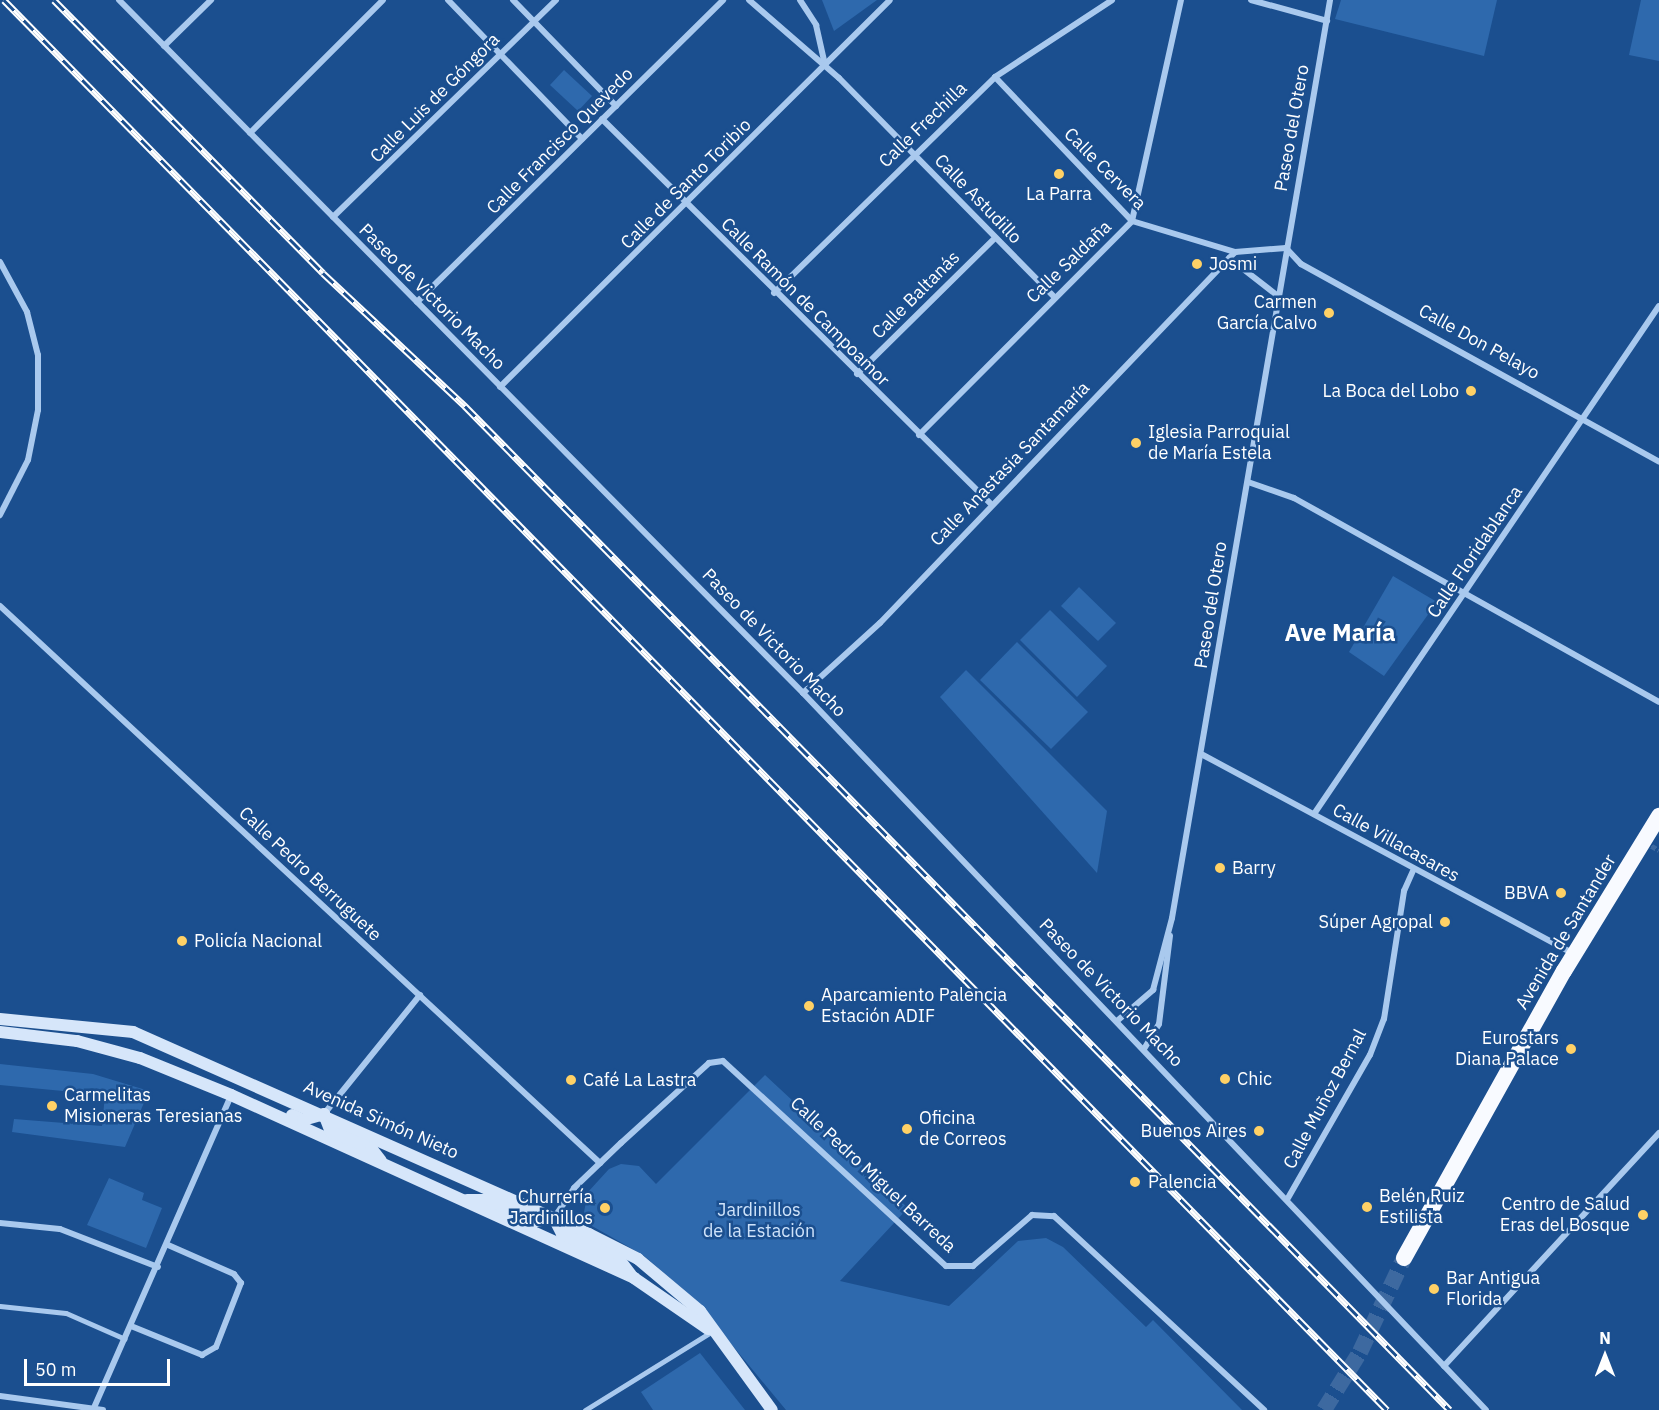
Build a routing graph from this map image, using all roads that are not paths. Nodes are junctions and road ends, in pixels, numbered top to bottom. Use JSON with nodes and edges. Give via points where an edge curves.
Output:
{"nodes":[{"id":1,"x":119,"y":0,"type":"edge"},
{"id":2,"x":211,"y":0,"type":"edge"},
{"id":3,"x":383,"y":0,"type":"edge"},
{"id":4,"x":448,"y":0,"type":"edge"},
{"id":5,"x":513,"y":0,"type":"edge"},
{"id":6,"x":556,"y":0,"type":"edge"},
{"id":7,"x":723,"y":0,"type":"edge"},
{"id":8,"x":749,"y":0,"type":"edge"},
{"id":9,"x":801,"y":0,"type":"edge"},
{"id":10,"x":890,"y":0,"type":"edge"},
{"id":11,"x":1112,"y":0,"type":"edge"},
{"id":12,"x":1181,"y":0,"type":"edge"},
{"id":13,"x":1251,"y":0,"type":"edge"},
{"id":14,"x":1330,"y":0,"type":"edge"},
{"id":15,"x":1327,"y":21,"type":"junction"},
{"id":16,"x":533,"y":22,"type":"junction"},
{"id":17,"x":164,"y":46,"type":"junction"},
{"id":18,"x":500,"y":54,"type":"junction"},
{"id":19,"x":826,"y":65,"type":"junction"},
{"id":20,"x":995,"y":77,"type":"junction"},
{"id":21,"x":616,"y":106,"type":"junction"},
{"id":22,"x":602,"y":119,"type":"junction"},
{"id":23,"x":250,"y":133,"type":"junction"},
{"id":24,"x":582,"y":139,"type":"junction"},
{"id":25,"x":914,"y":154,"type":"junction"},
{"id":26,"x":686,"y":205,"type":"junction"},
{"id":27,"x":333,"y":217,"type":"junction"},
{"id":28,"x":1132,"y":221,"type":"junction"},
{"id":29,"x":995,"y":238,"type":"junction"},
{"id":30,"x":1286,"y":248,"type":"junction"},
{"id":31,"x":1235,"y":252,"type":"junction"},
{"id":32,"x":1230,"y":258,"type":"junction"},
{"id":33,"x":0,"y":262,"type":"edge"},
{"id":34,"x":774,"y":293,"type":"junction"},
{"id":35,"x":1278,"y":296,"type":"junction"},
{"id":36,"x":1054,"y":297,"type":"junction"},
{"id":37,"x":417,"y":302,"type":"junction"},
{"id":38,"x":1659,"y":306,"type":"edge"},
{"id":39,"x":857,"y":374,"type":"junction"},
{"id":40,"x":500,"y":387,"type":"junction"},
{"id":41,"x":1587,"y":419,"type":"junction"},
{"id":42,"x":919,"y":435,"type":"junction"},
{"id":43,"x":1659,"y":462,"type":"edge"},
{"id":44,"x":1248,"y":482,"type":"junction"},
{"id":45,"x":990,"y":503,"type":"junction"},
{"id":46,"x":0,"y":515,"type":"edge"},
{"id":47,"x":1463,"y":595,"type":"junction"},
{"id":48,"x":0,"y":606,"type":"edge"},
{"id":49,"x":803,"y":693,"type":"junction"},
{"id":50,"x":1659,"y":702,"type":"edge"},
{"id":51,"x":1203,"y":755,"type":"junction"},
{"id":52,"x":1314,"y":814,"type":"junction"},
{"id":53,"x":1659,"y":816,"type":"edge"},
{"id":54,"x":1413,"y":872,"type":"junction"},
{"id":55,"x":1172,"y":918,"type":"junction"},
{"id":56,"x":1575,"y":955,"type":"junction"},
{"id":57,"x":420,"y":996,"type":"junction"},
{"id":58,"x":0,"y":1019,"type":"edge"},
{"id":59,"x":1117,"y":1021,"type":"junction"},
{"id":60,"x":0,"y":1032,"type":"edge"},
{"id":61,"x":1144,"y":1049,"type":"junction"},
{"id":62,"x":231,"y":1095,"type":"junction"},
{"id":63,"x":324,"y":1114,"type":"junction"},
{"id":64,"x":1659,"y":1133,"type":"edge"},
{"id":65,"x":383,"y":1163,"type":"junction"},
{"id":66,"x":600,"y":1163,"type":"junction"},
{"id":67,"x":1288,"y":1198,"type":"junction"},
{"id":68,"x":463,"y":1200,"type":"junction"},
{"id":69,"x":554,"y":1218,"type":"junction"},
{"id":70,"x":0,"y":1223,"type":"edge"},
{"id":71,"x":168,"y":1245,"type":"junction"},
{"id":72,"x":1404,"y":1258,"type":"tunnel mouth"},
{"id":73,"x":158,"y":1268,"type":"junction"},
{"id":74,"x":634,"y":1278,"type":"junction"},
{"id":75,"x":0,"y":1306,"type":"edge"},
{"id":76,"x":131,"y":1326,"type":"junction"},
{"id":77,"x":711,"y":1332,"type":"junction"},
{"id":78,"x":125,"y":1340,"type":"junction"},
{"id":79,"x":1444,"y":1366,"type":"junction"},
{"id":80,"x":0,"y":1396,"type":"edge"},
{"id":81,"x":93,"y":1409,"type":"edge"},
{"id":82,"x":103,"y":1410,"type":"edge"},
{"id":83,"x":585,"y":1410,"type":"edge"},
{"id":84,"x":772,"y":1410,"type":"edge"},
{"id":85,"x":1264,"y":1410,"type":"edge"},
{"id":86,"x":1486,"y":1410,"type":"edge"}],
"edges":[{"from":1,"to":17,"type":"street","name":"Paseo de Victorio Macho"},
{"from":2,"to":17,"type":"street"},
{"from":3,"to":23,"type":"street"},
{"from":4,"to":18,"type":"street"},
{"from":5,"to":16,"type":"street"},
{"from":6,"to":16,"type":"street","name":"Calle Luis de Góngora"},
{"from":7,"to":21,"type":"street","name":"Calle Francisco Quevedo"},
{"from":8,"to":19,"type":"street","name":"Calle Astudillo"},
{"from":9,"to":19,"type":"street","via":[[816,25]]},
{"from":10,"to":19,"type":"street","name":"Calle de Santo Toribio"},
{"from":11,"to":20,"type":"street","name":"Calle Frechilla"},
{"from":12,"to":28,"type":"street","name":"Calle Saldaña"},
{"from":13,"to":15,"type":"street"},
{"from":14,"to":15,"type":"street","name":"Paseo del Otero"},
{"from":15,"to":30,"type":"street","name":"Paseo del Otero"},
{"from":16,"to":18,"type":"street","name":"Calle Luis de Góngora"},
{"from":16,"to":21,"type":"street"},
{"from":17,"to":23,"type":"street","name":"Paseo de Victorio Macho"},
{"from":18,"to":24,"type":"street"},
{"from":18,"to":27,"type":"street","name":"Calle Luis de Góngora"},
{"from":19,"to":25,"type":"street","name":"Calle Astudillo"},
{"from":19,"to":26,"type":"street","name":"Calle de Santo Toribio"},
{"from":20,"to":25,"type":"street","name":"Calle Frechilla"},
{"from":20,"to":28,"type":"street","name":"Calle Cervera"},
{"from":21,"to":22,"type":"street","name":"Calle Francisco Quevedo"},
{"from":22,"to":24,"type":"street","name":"Calle Francisco Quevedo"},
{"from":22,"to":26,"type":"street","name":"Calle Ramón de Campoamor"},
{"from":23,"to":27,"type":"street","name":"Paseo de Victorio Macho"},
{"from":24,"to":37,"type":"street","name":"Calle Francisco Quevedo"},
{"from":25,"to":29,"type":"street","name":"Calle Astudillo"},
{"from":25,"to":34,"type":"street","name":"Calle Frechilla"},
{"from":26,"to":34,"type":"street","name":"Calle Ramón de Campoamor"},
{"from":26,"to":40,"type":"street","name":"Calle de Santo Toribio"},
{"from":27,"to":37,"type":"street","name":"Paseo de Victorio Macho"},
{"from":28,"to":31,"type":"street","name":"Calle Cervera"},
{"from":28,"to":36,"type":"street","name":"Calle Saldaña"},
{"from":29,"to":36,"type":"street","name":"Calle Astudillo"},
{"from":29,"to":39,"type":"street","name":"Calle Baltanás"},
{"from":30,"to":31,"type":"street","name":"Calle Cervera"},
{"from":30,"to":35,"type":"street","name":"Paseo del Otero"},
{"from":30,"to":41,"type":"street","name":"Calle Don Pelayo","via":[[1300,264]]},
{"from":31,"to":32,"type":"street","name":"Calle Anastasia Santamaría"},
{"from":32,"to":35,"type":"street"},
{"from":32,"to":45,"type":"street","name":"Calle Anastasia Santamaría"},
{"from":33,"to":46,"type":"street","via":[[27,312],[38,355],[38,410],[28,460]]},
{"from":34,"to":39,"type":"street","name":"Calle Ramón de Campoamor"},
{"from":35,"to":44,"type":"street","name":"Paseo del Otero"},
{"from":36,"to":42,"type":"street","name":"Calle Saldaña"},
{"from":37,"to":40,"type":"street","name":"Paseo de Victorio Macho"},
{"from":38,"to":41,"type":"street","name":"Calle Floridablanca"},
{"from":39,"to":42,"type":"street","name":"Calle Ramón de Campoamor"},
{"from":40,"to":49,"type":"street","name":"Paseo de Victorio Macho"},
{"from":41,"to":43,"type":"street","name":"Calle Don Pelayo"},
{"from":41,"to":47,"type":"street","name":"Calle Floridablanca"},
{"from":42,"to":45,"type":"street","name":"Calle Ramón de Campoamor"},
{"from":44,"to":47,"type":"street","via":[[1294,498]]},
{"from":44,"to":51,"type":"street","name":"Paseo del Otero"},
{"from":45,"to":49,"type":"street","name":"Calle Anastasia Santamaría","via":[[880,623]]},
{"from":47,"to":50,"type":"street"},
{"from":47,"to":52,"type":"street","name":"Calle Floridablanca"},
{"from":48,"to":57,"type":"street","name":"Calle Pedro Berruguete"},
{"from":49,"to":59,"type":"street","name":"Paseo de Victorio Macho"},
{"from":51,"to":52,"type":"street","name":"Calle Villacasares"},
{"from":51,"to":55,"type":"street","name":"Paseo del Otero"},
{"from":52,"to":54,"type":"street","name":"Calle Villacasares"},
{"from":53,"to":56,"type":"highway","name":"Avenida de Santander"},
{"from":54,"to":56,"type":"street","name":"Calle Villacasares"},
{"from":54,"to":67,"type":"street","name":"Calle Muñoz Bernal","via":[[1374,1046]]},
{"from":55,"to":59,"type":"street","name":"Paseo del Otero","via":[[1153,990]]},
{"from":55,"to":61,"type":"street","name":"Paseo del Otero","via":[[1159,1024]]},
{"from":56,"to":72,"type":"highway","name":"Avenida de Santander"},
{"from":57,"to":63,"type":"street"},
{"from":57,"to":66,"type":"street","name":"Calle Pedro Berruguete"},
{"from":58,"to":63,"type":"main road","name":"Avenida Simón Nieto","via":[[133,1032]]},
{"from":59,"to":61,"type":"street","name":"Paseo de Victorio Macho"},
{"from":60,"to":62,"type":"main road","name":"Avenida Simón Nieto","via":[[77,1041],[140,1058]]},
{"from":61,"to":67,"type":"street","name":"Paseo de Victorio Macho"},
{"from":62,"to":63,"type":"main road","via":[[261,1100],[303,1120]]},
{"from":62,"to":65,"type":"main road","name":"Avenida Simón Nieto"},
{"from":62,"to":71,"type":"street"},
{"from":63,"to":65,"type":"main road","via":[[331,1132],[371,1148]]},
{"from":63,"to":69,"type":"main road","name":"Avenida Simón Nieto"},
{"from":64,"to":79,"type":"street"},
{"from":65,"to":68,"type":"main road","name":"Avenida Simón Nieto"},
{"from":66,"to":69,"type":"street","name":"Calle Pedro Miguel Barreda"},
{"from":66,"to":85,"type":"street","name":"Calle Pedro Miguel Barreda","via":[[709,1063],[723,1061],[946,1266],[973,1266],[1032,1215],[1054,1216]]},
{"from":67,"to":79,"type":"street","name":"Paseo de Victorio Macho"},
{"from":68,"to":69,"type":"main road","via":[[489,1200],[535,1221]]},
{"from":68,"to":74,"type":"main road","name":"Avenida Simón Nieto"},
{"from":69,"to":74,"type":"main road","via":[[562,1234],[619,1259]]},
{"from":69,"to":77,"type":"main road","name":"Avenida Simón Nieto","via":[[638,1259],[700,1311]]},
{"from":70,"to":73,"type":"street","via":[[60,1229]]},
{"from":71,"to":73,"type":"street"},
{"from":71,"to":76,"type":"street","via":[[234,1274],[241,1283],[216,1347],[202,1355]]},
{"from":73,"to":76,"type":"street"},
{"from":74,"to":77,"type":"main road","name":"Avenida Simón Nieto"},
{"from":75,"to":78,"type":"street","via":[[66,1313]]},
{"from":76,"to":78,"type":"street"},
{"from":77,"to":83,"type":"street"},
{"from":77,"to":84,"type":"main road","name":"Avenida Simón Nieto"},
{"from":78,"to":81,"type":"street"},
{"from":79,"to":86,"type":"street","name":"Paseo de Victorio Macho"},
{"from":80,"to":81,"type":"street"},
{"from":81,"to":82,"type":"street"}]}
